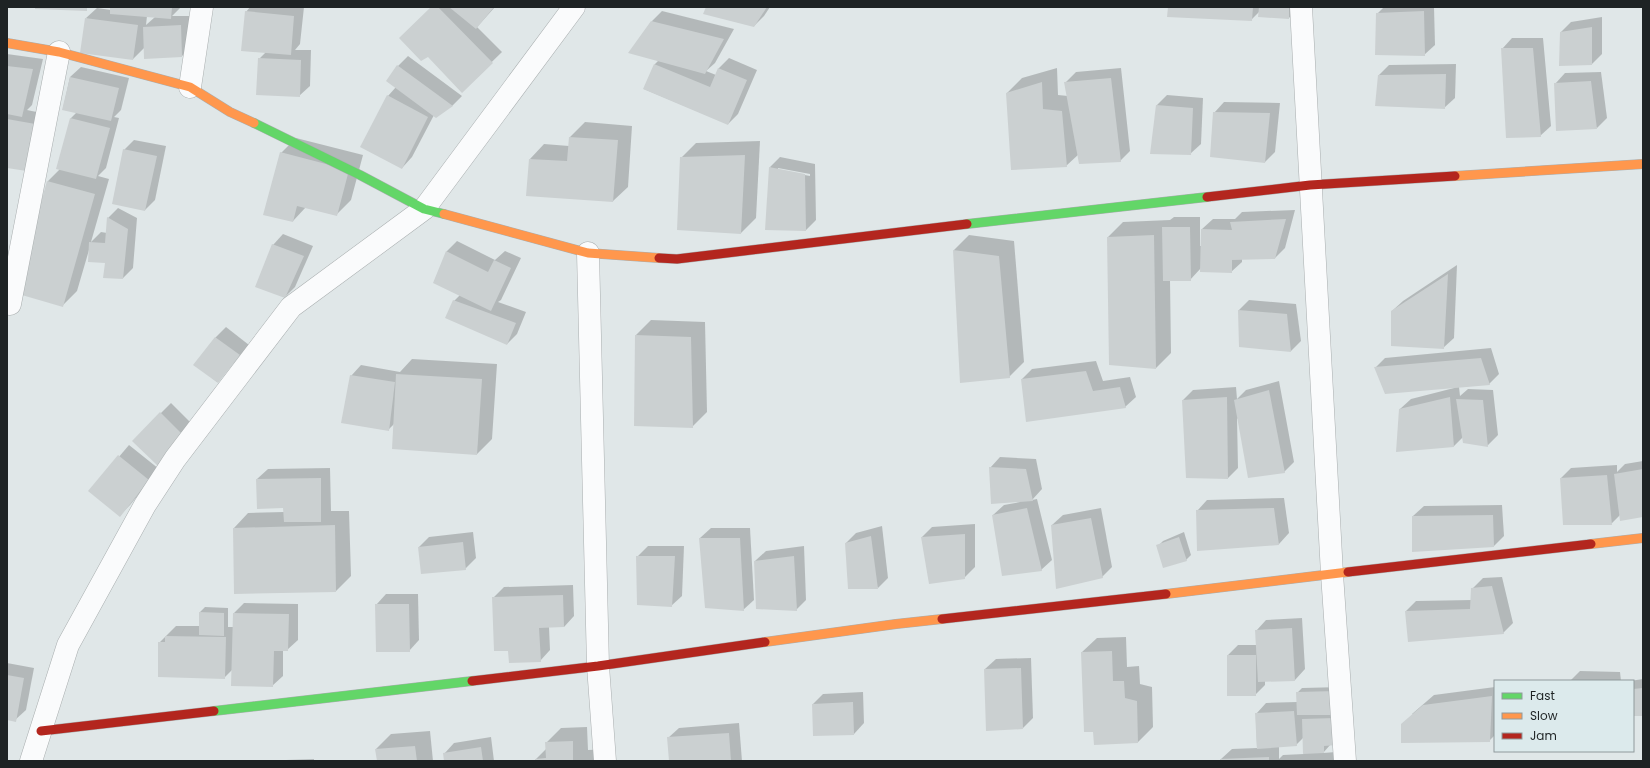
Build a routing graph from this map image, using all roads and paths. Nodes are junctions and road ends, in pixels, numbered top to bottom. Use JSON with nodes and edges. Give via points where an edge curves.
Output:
{"nodes":[{"id":1,"x":202,"y":7,"type":"edge"},
{"id":2,"x":574,"y":7,"type":"edge"},
{"id":3,"x":1300,"y":7,"type":"edge"},
{"id":4,"x":7,"y":43,"type":"edge"},
{"id":5,"x":59,"y":52,"type":"junction"},
{"id":6,"x":190,"y":87,"type":"junction"},
{"id":7,"x":1643,"y":164,"type":"edge"},
{"id":8,"x":1310,"y":185,"type":"junction"},
{"id":9,"x":424,"y":209,"type":"junction"},
{"id":10,"x":588,"y":253,"type":"junction"},
{"id":11,"x":10,"y":304,"type":"dead end"},
{"id":12,"x":1643,"y":538,"type":"edge"},
{"id":13,"x":1332,"y":574,"type":"junction"},
{"id":14,"x":598,"y":666,"type":"junction"},
{"id":15,"x":41,"y":731,"type":"junction"},
{"id":16,"x":31,"y":761,"type":"edge"},
{"id":17,"x":605,"y":761,"type":"edge"},
{"id":18,"x":1345,"y":761,"type":"edge"}],
"edges":[{"from":1,"to":6,"type":"street"},
{"from":2,"to":9,"type":"street"},
{"from":3,"to":8,"type":"street"},
{"from":4,"to":5,"type":"street"},
{"from":5,"to":6,"type":"street"},
{"from":5,"to":11,"type":"street"},
{"from":6,"to":9,"type":"street","via":[[230,112]]},
{"from":7,"to":8,"type":"street"},
{"from":8,"to":10,"type":"street","via":[[677,259]]},
{"from":8,"to":13,"type":"street"},
{"from":9,"to":10,"type":"street"},
{"from":9,"to":15,"type":"street","via":[[291,307],[175,459],[145,505],[68,645]]},
{"from":10,"to":14,"type":"street"},
{"from":12,"to":13,"type":"street"},
{"from":13,"to":14,"type":"street","via":[[896,624]]},
{"from":13,"to":18,"type":"street"},
{"from":14,"to":15,"type":"street"},
{"from":14,"to":17,"type":"street"},
{"from":15,"to":16,"type":"street"}]}
